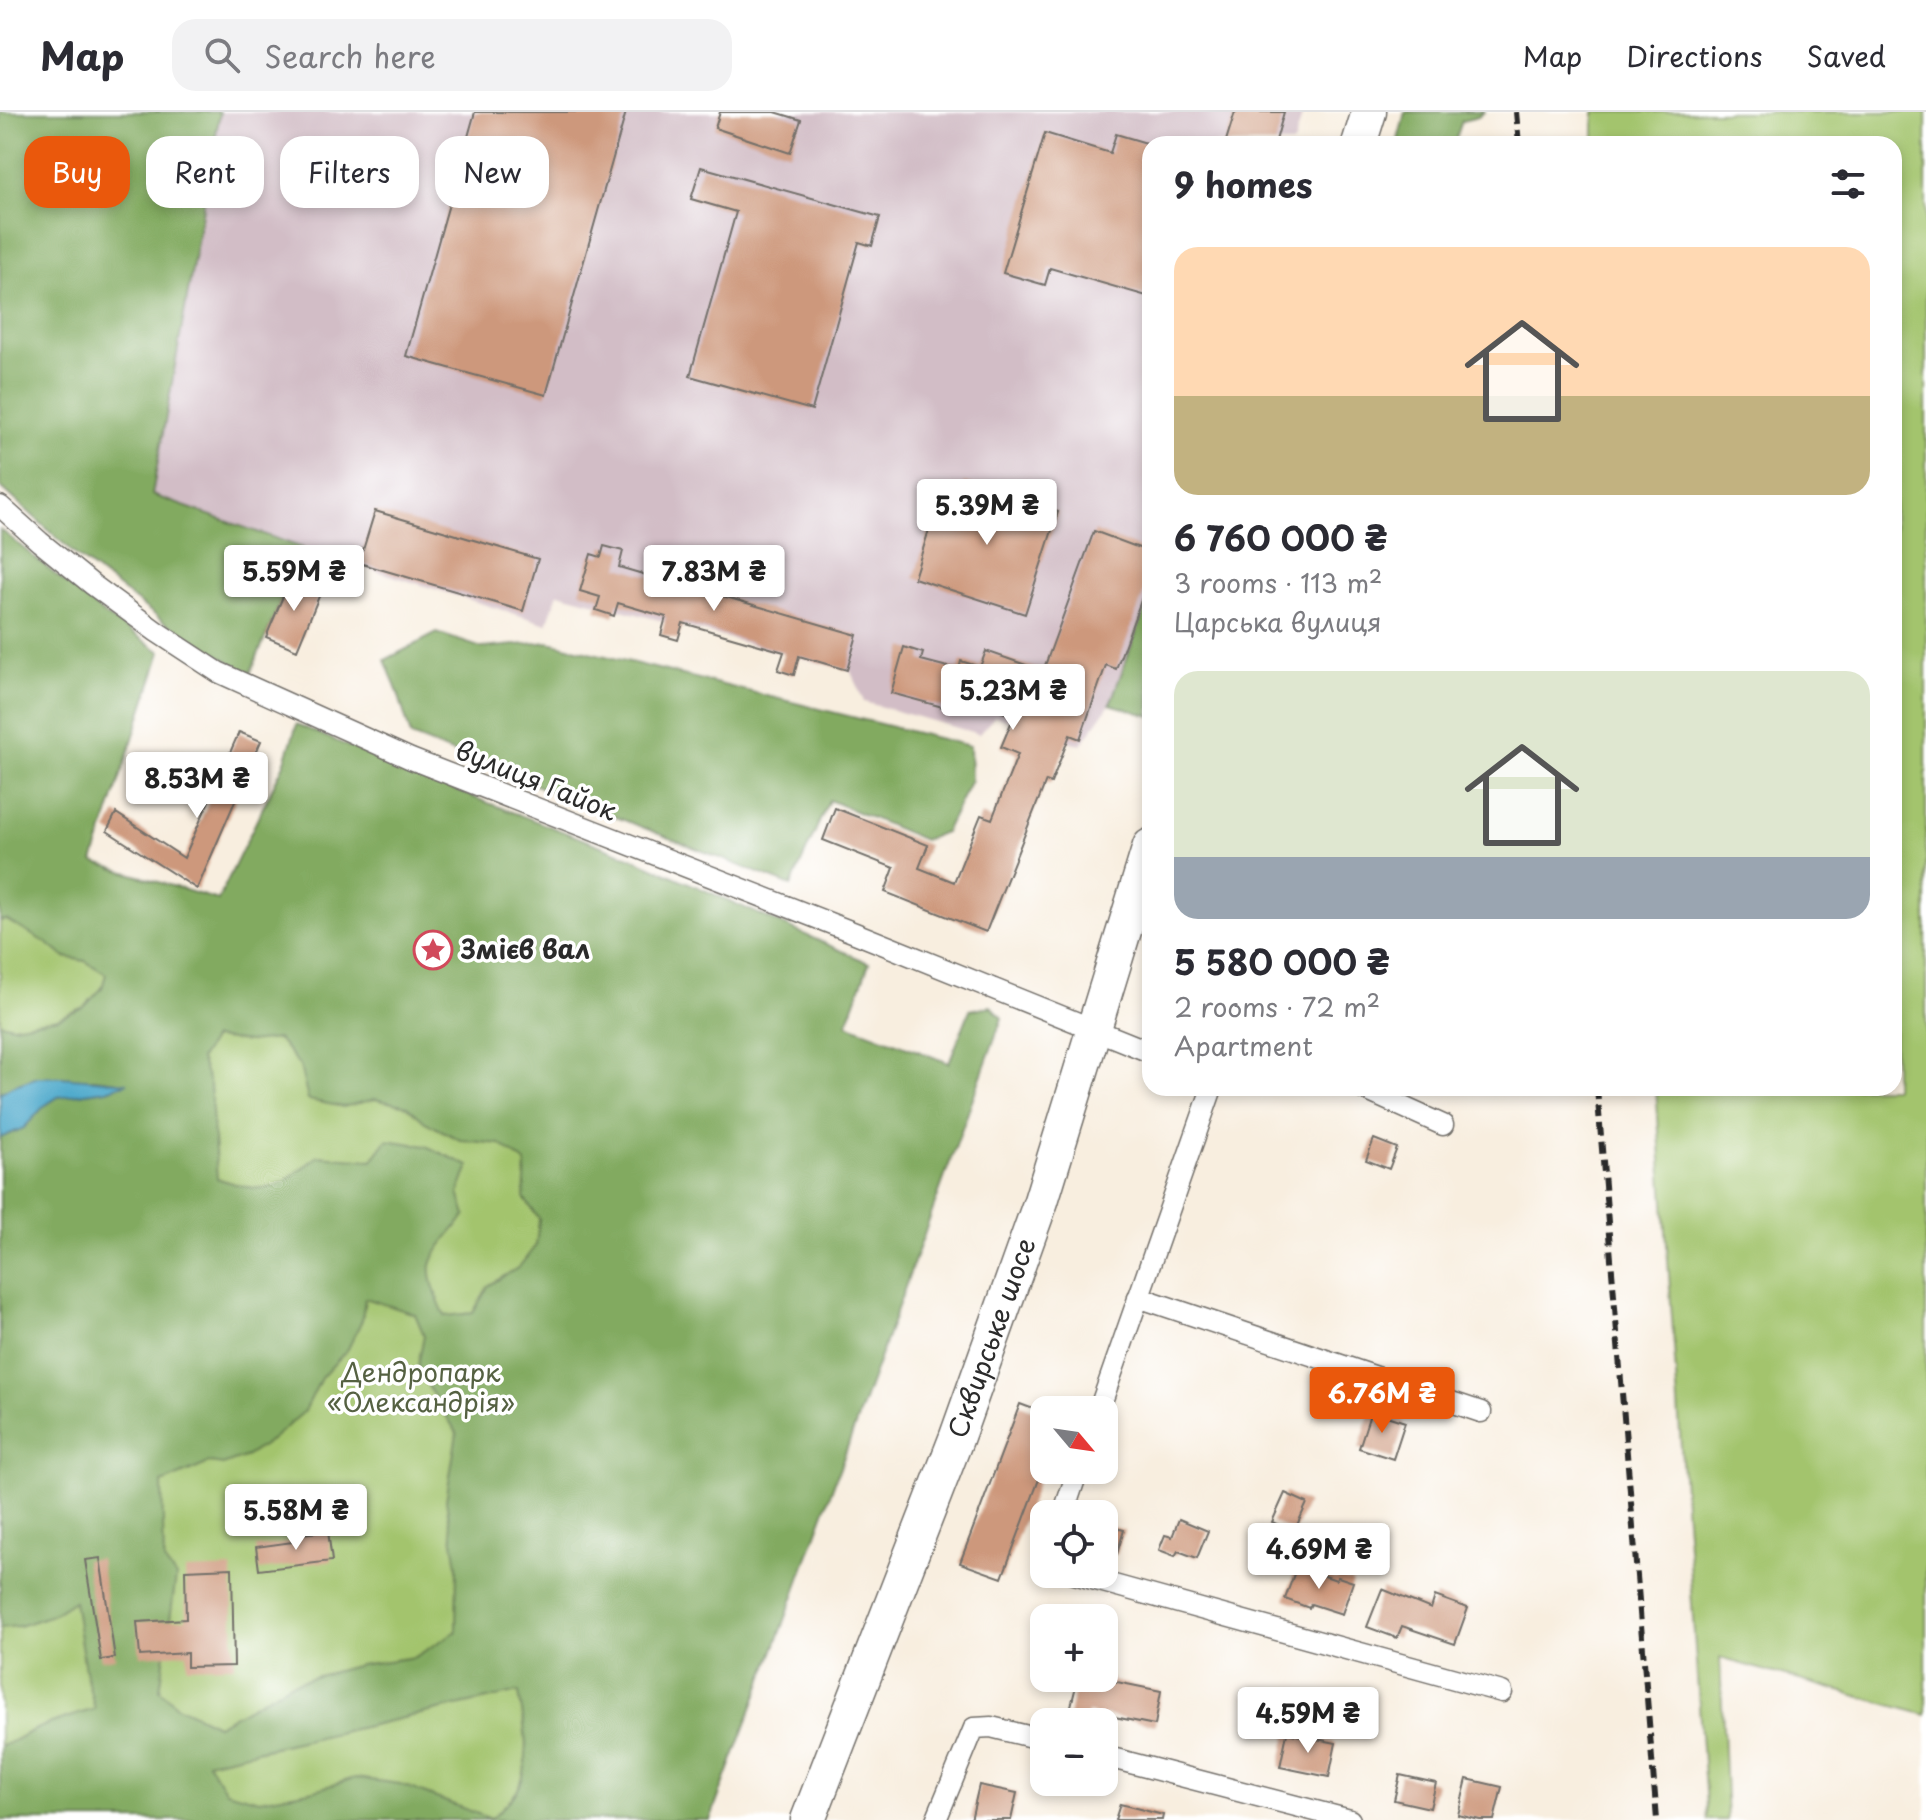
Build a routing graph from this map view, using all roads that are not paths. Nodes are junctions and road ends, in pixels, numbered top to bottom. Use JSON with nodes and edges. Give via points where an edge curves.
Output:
{"nodes":[{"id":1,"x":1369,"y":112,"type":"edge"},
{"id":2,"x":1362,"y":136,"type":"edge"},
{"id":3,"x":0,"y":506,"type":"edge"},
{"id":4,"x":1142,"y":872,"type":"edge"},
{"id":5,"x":1094,"y":1031,"type":"junction"},
{"id":6,"x":1142,"y":1049,"type":"edge"},
{"id":7,"x":1209,"y":1096,"type":"edge"},
{"id":8,"x":1379,"y":1096,"type":"edge"},
{"id":9,"x":1443,"y":1125,"type":"dead end"},
{"id":10,"x":1138,"y":1297,"type":"junction"},
{"id":11,"x":1104,"y":1396,"type":"edge"},
{"id":12,"x":1481,"y":1412,"type":"dead end"},
{"id":13,"x":1118,"y":1586,"type":"edge"},
{"id":14,"x":1502,"y":1692,"type":"dead end"},
{"id":15,"x":1030,"y":1737,"type":"edge"},
{"id":16,"x":1118,"y":1760,"type":"edge"},
{"id":17,"x":808,"y":1820,"type":"edge"},
{"id":18,"x":936,"y":1820,"type":"edge"},
{"id":19,"x":1350,"y":1820,"type":"edge"}],
"edges":[{"from":1,"to":2,"type":"main road"},
{"from":3,"to":5,"type":"street","name":"вулиця Гайок","via":[[93,585],[218,672],[411,759]]},
{"from":4,"to":5,"type":"main road","name":"Сквирське шосе"},
{"from":5,"to":6,"type":"street","name":"вулиця Гайок"},
{"from":5,"to":17,"type":"main road","name":"Сквирське шосе","via":[[1041,1201],[956,1439]]},
{"from":7,"to":10,"type":"street"},
{"from":8,"to":9,"type":"street"},
{"from":10,"to":11,"type":"street"},
{"from":10,"to":12,"type":"street"},
{"from":13,"to":14,"type":"street"},
{"from":15,"to":18,"type":"street","via":[[974,1728]]},
{"from":16,"to":19,"type":"street"}]}
